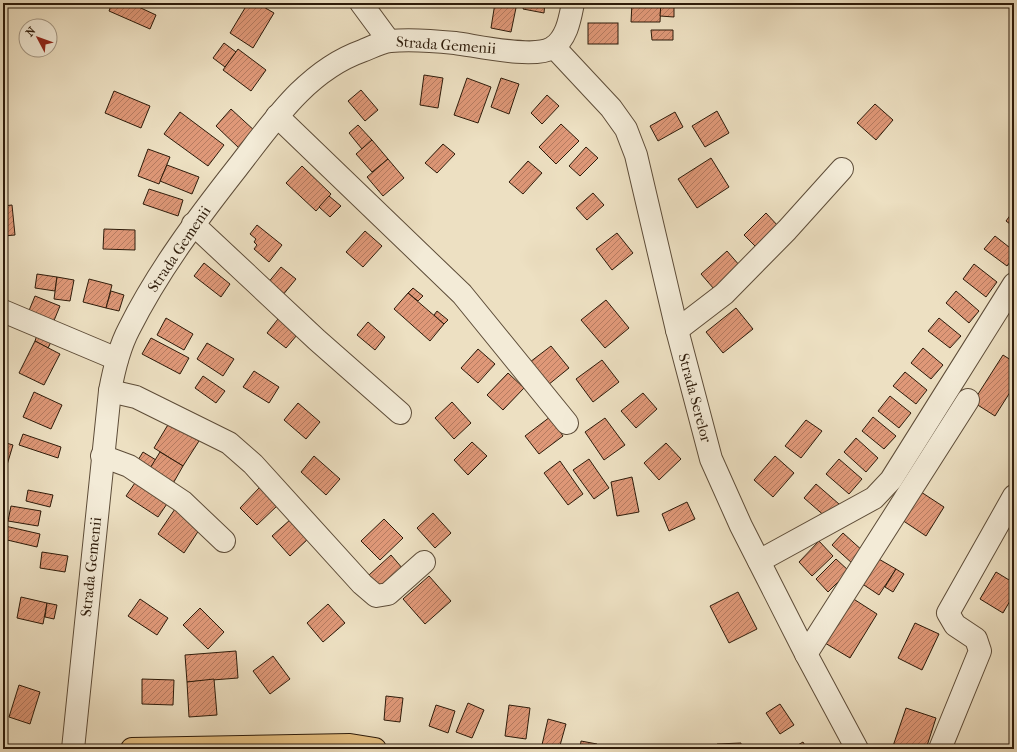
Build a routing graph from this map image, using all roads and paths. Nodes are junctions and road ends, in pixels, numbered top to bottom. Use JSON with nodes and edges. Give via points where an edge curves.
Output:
{"nodes":[{"id":1,"x":361,"y":3,"type":"edge"},
{"id":2,"x":573,"y":3,"type":"edge"},
{"id":3,"x":389,"y":41,"type":"junction"},
{"id":4,"x":554,"y":47,"type":"junction"},
{"id":5,"x":277,"y":116,"type":"junction"},
{"id":6,"x":842,"y":169,"type":"dead end"},
{"id":7,"x":193,"y":224,"type":"junction"},
{"id":8,"x":1014,"y":284,"type":"edge"},
{"id":9,"x":3,"y":311,"type":"edge"},
{"id":10,"x":677,"y":330,"type":"junction"},
{"id":11,"x":117,"y":359,"type":"junction"},
{"id":12,"x":110,"y":390,"type":"junction"},
{"id":13,"x":968,"y":400,"type":"dead end"},
{"id":14,"x":400,"y":413,"type":"dead end"},
{"id":15,"x":567,"y":423,"type":"dead end"},
{"id":16,"x":102,"y":456,"type":"junction"},
{"id":17,"x":1014,"y":496,"type":"edge"},
{"id":18,"x":224,"y":541,"type":"dead end"},
{"id":19,"x":759,"y":561,"type":"junction"},
{"id":20,"x":424,"y":562,"type":"dead end"},
{"id":21,"x":806,"y":654,"type":"junction"},
{"id":22,"x":72,"y":749,"type":"edge"},
{"id":23,"x":132,"y":749,"type":"edge"},
{"id":24,"x":375,"y":749,"type":"edge"},
{"id":25,"x":857,"y":749,"type":"edge"},
{"id":26,"x":940,"y":749,"type":"edge"}],
"edges":[{"from":1,"to":3,"type":"street"},
{"from":2,"to":4,"type":"street","via":[[568,28]]},
{"from":3,"to":4,"type":"street","name":"Strada Gemenii","via":[[452,43],[527,53],[543,52]]},
{"from":3,"to":5,"type":"street","name":"Strada Gemenii","via":[[352,54],[329,67],[306,85]]},
{"from":4,"to":10,"type":"street","name":"Strada Serelor","via":[[611,108],[626,129],[636,155]]},
{"from":5,"to":7,"type":"street","name":"Strada Gemenii"},
{"from":5,"to":15,"type":"street","via":[[462,294]]},
{"from":6,"to":10,"type":"street","via":[[724,294]]},
{"from":7,"to":11,"type":"street","name":"Strada Gemenii","via":[[166,264],[128,330]]},
{"from":7,"to":14,"type":"street","via":[[317,340]]},
{"from":8,"to":19,"type":"street","via":[[882,491],[874,498]]},
{"from":9,"to":11,"type":"street"},
{"from":10,"to":19,"type":"street","name":"Strada Serelor","via":[[711,459]]},
{"from":11,"to":12,"type":"street","name":"Strada Gemenii"},
{"from":12,"to":16,"type":"street","name":"Strada Gemenii"},
{"from":12,"to":20,"type":"street","via":[[136,398],[229,444],[253,464],[362,584],[376,596],[388,594]]},
{"from":13,"to":21,"type":"street"},
{"from":16,"to":18,"type":"street","via":[[129,466],[183,502]]},
{"from":16,"to":22,"type":"street","name":"Strada Gemenii"},
{"from":17,"to":26,"type":"street","via":[[948,613],[955,625],[976,639],[980,651]]},
{"from":19,"to":21,"type":"street","name":"Strada Serelor"},
{"from":21,"to":25,"type":"street","name":"Strada Serelor"},
{"from":23,"to":24,"type":"main road","via":[[335,745]]}]}
